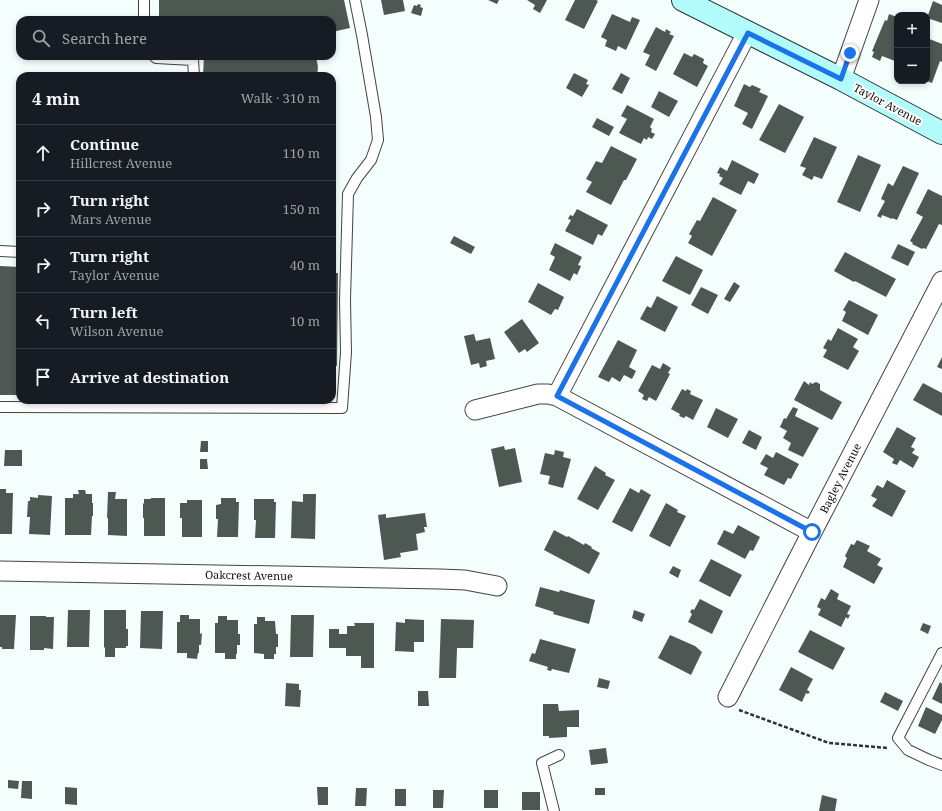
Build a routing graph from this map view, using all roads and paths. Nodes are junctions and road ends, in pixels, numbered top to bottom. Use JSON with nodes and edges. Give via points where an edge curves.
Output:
{"nodes":[{"id":1,"x":144,"y":0,"type":"edge"},
{"id":2,"x":354,"y":0,"type":"edge"},
{"id":3,"x":683,"y":0,"type":"edge"},
{"id":4,"x":868,"y":0,"type":"edge"},
{"id":5,"x":144,"y":16,"type":"edge"},
{"id":6,"x":748,"y":33,"type":"junction"},
{"id":7,"x":193,"y":60,"type":"edge"},
{"id":8,"x":194,"y":72,"type":"edge"},
{"id":9,"x":841,"y":79,"type":"junction"},
{"id":10,"x":942,"y":133,"type":"edge"},
{"id":11,"x":0,"y":251,"type":"edge"},
{"id":12,"x":16,"y":252,"type":"edge"},
{"id":13,"x":942,"y":281,"type":"edge"},
{"id":14,"x":557,"y":396,"type":"junction"},
{"id":15,"x":0,"y":407,"type":"edge"},
{"id":16,"x":475,"y":410,"type":"dead end"},
{"id":17,"x":812,"y":532,"type":"junction"},
{"id":18,"x":0,"y":570,"type":"edge"},
{"id":19,"x":497,"y":586,"type":"dead end"},
{"id":20,"x":942,"y":653,"type":"edge"},
{"id":21,"x":728,"y":697,"type":"joint"},
{"id":22,"x":908,"y":750,"type":"junction"},
{"id":23,"x":559,"y":755,"type":"dead end"},
{"id":24,"x":942,"y":765,"type":"edge"},
{"id":25,"x":554,"y":811,"type":"edge"}],
"edges":[{"from":1,"to":5,"type":"lane"},
{"from":2,"to":15,"type":"lane","via":[[375,110],[378,140],[371,160],[348,194],[346,352],[342,408]]},
{"from":3,"to":6,"type":"main road","name":"Taylor Avenue"},
{"from":4,"to":9,"type":"street"},
{"from":6,"to":9,"type":"main road","name":"Taylor Avenue"},
{"from":6,"to":14,"type":"street"},
{"from":7,"to":8,"type":"lane"},
{"from":9,"to":10,"type":"main road","name":"Taylor Avenue"},
{"from":11,"to":12,"type":"lane"},
{"from":13,"to":17,"type":"street","name":"Bagley Avenue"},
{"from":14,"to":16,"type":"street","via":[[538,394]]},
{"from":14,"to":17,"type":"street"},
{"from":17,"to":21,"type":"street","name":"Bagley Avenue"},
{"from":18,"to":19,"type":"street","name":"Oakcrest Avenue","via":[[440,578]]},
{"from":20,"to":22,"type":"lane","via":[[898,738]]},
{"from":21,"to":22,"type":"path","via":[[735,708],[829,743]]},
{"from":22,"to":24,"type":"lane"},
{"from":23,"to":25,"type":"lane","via":[[542,763]]}]}
